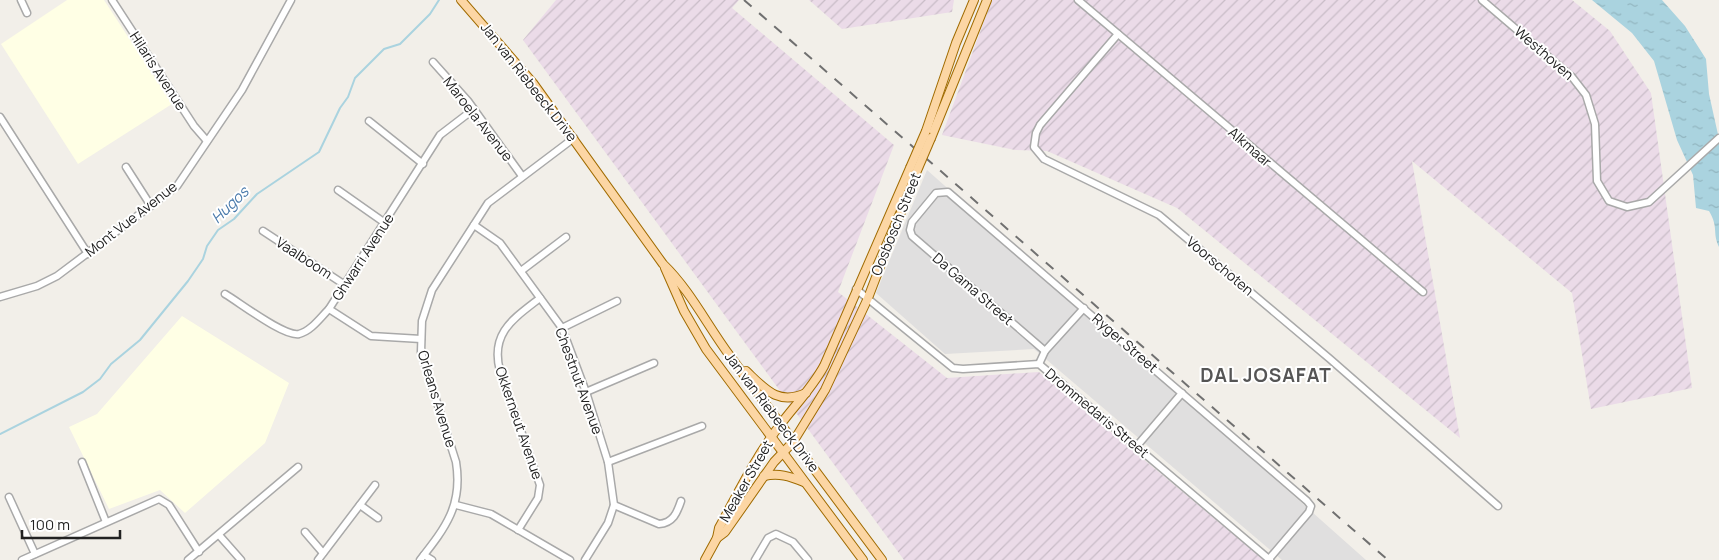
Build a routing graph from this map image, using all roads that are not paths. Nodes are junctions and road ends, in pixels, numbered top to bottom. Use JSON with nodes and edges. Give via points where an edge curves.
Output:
{"nodes":[{"id":1,"x":21,"y":0,"type":"edge"},
{"id":2,"x":112,"y":0,"type":"edge"},
{"id":3,"x":291,"y":0,"type":"edge"},
{"id":4,"x":461,"y":0,"type":"edge"},
{"id":5,"x":974,"y":0,"type":"edge"},
{"id":6,"x":987,"y":0,"type":"edge"},
{"id":7,"x":1078,"y":0,"type":"edge"},
{"id":8,"x":1482,"y":0,"type":"edge"},
{"id":9,"x":27,"y":14,"type":"dead end"},
{"id":10,"x":1118,"y":34,"type":"junction"},
{"id":11,"x":433,"y":62,"type":"dead end"},
{"id":12,"x":474,"y":109,"type":"junction"},
{"id":13,"x":0,"y":117,"type":"edge"},
{"id":14,"x":369,"y":121,"type":"dead end"},
{"id":15,"x":574,"y":138,"type":"junction"},
{"id":16,"x":1719,"y":138,"type":"edge"},
{"id":17,"x":207,"y":141,"type":"junction"},
{"id":18,"x":423,"y":164,"type":"junction"},
{"id":19,"x":126,"y":167,"type":"dead end"},
{"id":20,"x":913,"y":171,"type":"junction"},
{"id":21,"x":522,"y":176,"type":"junction"},
{"id":22,"x":338,"y":190,"type":"dead end"},
{"id":23,"x":151,"y":206,"type":"junction"},
{"id":24,"x":912,"y":222,"type":"joint"},
{"id":25,"x":385,"y":223,"type":"junction"},
{"id":26,"x":474,"y":225,"type":"junction"},
{"id":27,"x":263,"y":231,"type":"dead end"},
{"id":28,"x":566,"y":237,"type":"dead end"},
{"id":29,"x":88,"y":254,"type":"junction"},
{"id":30,"x":663,"y":264,"type":"junction"},
{"id":31,"x":521,"y":271,"type":"junction"},
{"id":32,"x":345,"y":284,"type":"junction"},
{"id":33,"x":856,"y":289,"type":"junction"},
{"id":34,"x":1423,"y":292,"type":"dead end"},
{"id":35,"x":225,"y":294,"type":"dead end"},
{"id":36,"x":0,"y":297,"type":"edge"},
{"id":37,"x":540,"y":298,"type":"junction"},
{"id":38,"x":868,"y":298,"type":"junction"},
{"id":39,"x":617,"y":301,"type":"dead end"},
{"id":40,"x":1084,"y":308,"type":"junction"},
{"id":41,"x":329,"y":310,"type":"junction"},
{"id":42,"x":562,"y":328,"type":"junction"},
{"id":43,"x":421,"y":339,"type":"junction"},
{"id":44,"x":721,"y":343,"type":"junction"},
{"id":45,"x":1045,"y":351,"type":"junction"},
{"id":46,"x":654,"y":363,"type":"dead end"},
{"id":47,"x":1039,"y":364,"type":"junction"},
{"id":48,"x":586,"y":392,"type":"junction"},
{"id":49,"x":808,"y":392,"type":"junction"},
{"id":50,"x":1182,"y":393,"type":"junction"},
{"id":51,"x":780,"y":425,"type":"junction"},
{"id":52,"x":702,"y":426,"type":"dead end"},
{"id":53,"x":771,"y":438,"type":"junction"},
{"id":54,"x":792,"y":442,"type":"junction"},
{"id":55,"x":1136,"y":447,"type":"junction"},
{"id":56,"x":782,"y":453,"type":"junction"},
{"id":57,"x":82,"y":462,"type":"dead end"},
{"id":58,"x":608,"y":462,"type":"junction"},
{"id":59,"x":298,"y":467,"type":"dead end"},
{"id":60,"x":764,"y":476,"type":"junction"},
{"id":61,"x":806,"y":483,"type":"junction"},
{"id":62,"x":376,"y":485,"type":"dead end"},
{"id":63,"x":9,"y":497,"type":"dead end"},
{"id":64,"x":681,"y":501,"type":"dead end"},
{"id":65,"x":360,"y":505,"type":"junction"},
{"id":66,"x":456,"y":505,"type":"junction"},
{"id":67,"x":614,"y":505,"type":"junction"},
{"id":68,"x":1498,"y":506,"type":"dead end"},
{"id":69,"x":378,"y":518,"type":"dead end"},
{"id":70,"x":106,"y":522,"type":"junction"},
{"id":71,"x":518,"y":530,"type":"junction"},
{"id":72,"x":304,"y":532,"type":"dead end"},
{"id":73,"x":220,"y":535,"type":"junction"},
{"id":74,"x":717,"y":538,"type":"junction"},
{"id":75,"x":199,"y":552,"type":"junction"},
{"id":76,"x":323,"y":553,"type":"junction"},
{"id":77,"x":35,"y":554,"type":"junction"},
{"id":78,"x":422,"y":558,"type":"edge"},
{"id":79,"x":22,"y":560,"type":"edge"},
{"id":80,"x":188,"y":560,"type":"edge"},
{"id":81,"x":240,"y":560,"type":"edge"},
{"id":82,"x":318,"y":560,"type":"edge"},
{"id":83,"x":432,"y":560,"type":"edge"},
{"id":84,"x":570,"y":560,"type":"edge"},
{"id":85,"x":585,"y":560,"type":"edge"},
{"id":86,"x":705,"y":560,"type":"edge"},
{"id":87,"x":755,"y":560,"type":"edge"},
{"id":88,"x":808,"y":560,"type":"edge"},
{"id":89,"x":863,"y":560,"type":"edge"},
{"id":90,"x":882,"y":560,"type":"edge"},
{"id":91,"x":1270,"y":560,"type":"edge"}],
"edges":[{"from":1,"to":9,"type":"street"},
{"from":2,"to":17,"type":"street","name":"Hilaris Avenue"},
{"from":3,"to":17,"type":"street","name":"Mont Vue Avenue","via":[[242,90]]},
{"from":4,"to":15,"type":"main road","name":"Jan van Riebeeck Drive","via":[[519,65]]},
{"from":5,"to":20,"type":"main road","name":"Oosbosch Street","bridge":true,"via":[[956,43]]},
{"from":6,"to":20,"type":"main road","name":"Oosbosch Street","bridge":true,"via":[[931,138]]},
{"from":7,"to":10,"type":"street","name":"Alkmaar"},
{"from":8,"to":16,"type":"street","name":"Westhoven","via":[[1572,77],[1586,95],[1595,124],[1597,181],[1609,201],[1627,208],[1641,206],[1656,197]]},
{"from":10,"to":34,"type":"street","name":"Alkmaar"},
{"from":10,"to":68,"type":"street","name":"Voorschoten","via":[[1040,125],[1034,140],[1038,154],[1051,164],[1159,215]]},
{"from":11,"to":12,"type":"street","name":"Maroela Avenue"},
{"from":12,"to":18,"type":"street","name":"Ghwarri Avenue","via":[[444,130]]},
{"from":12,"to":21,"type":"street","name":"Maroela Avenue"},
{"from":13,"to":29,"type":"street"},
{"from":14,"to":18,"type":"street"},
{"from":15,"to":21,"type":"street","name":"Orleans Avenue"},
{"from":15,"to":30,"type":"main road","name":"Jan van Riebeeck Drive"},
{"from":17,"to":23,"type":"street","name":"Mont Vue Avenue","via":[[177,186]]},
{"from":18,"to":25,"type":"street","name":"Ghwarri Avenue"},
{"from":19,"to":23,"type":"street"},
{"from":20,"to":33,"type":"main road","name":"Oosbosch Street"},
{"from":20,"to":38,"type":"main road","name":"Oosbosch Street"},
{"from":21,"to":26,"type":"street","name":"Orleans Avenue","via":[[488,203]]},
{"from":22,"to":25,"type":"street"},
{"from":23,"to":29,"type":"street","name":"Mont Vue Avenue"},
{"from":24,"to":40,"type":"street","name":"Ryger Street","via":[[936,193],[948,192]]},
{"from":24,"to":45,"type":"street","name":"Da Gama Street","via":[[912,236]]},
{"from":25,"to":32,"type":"street","name":"Ghwarri Avenue"},
{"from":26,"to":31,"type":"street","name":"Chestnut Avenue","via":[[500,243]]},
{"from":26,"to":43,"type":"street","name":"Orleans Avenue","via":[[432,290],[422,321]]},
{"from":27,"to":32,"type":"street","name":"Vaalboom"},
{"from":28,"to":31,"type":"street"},
{"from":29,"to":36,"type":"street","name":"Mont Vue Avenue","via":[[48,281]]},
{"from":30,"to":44,"type":"main road","name":"Jan van Riebeeck Drive","via":[[677,277]]},
{"from":30,"to":53,"type":"main road","name":"Jan van Riebeeck Drive","via":[[706,349]]},
{"from":31,"to":37,"type":"street","name":"Chestnut Avenue"},
{"from":32,"to":41,"type":"street","name":"Ghwarri Avenue"},
{"from":33,"to":38,"type":"street","name":"Drommedaris Street"},
{"from":33,"to":49,"type":"main road","name":"Oosbosch Street","via":[[828,359]]},
{"from":35,"to":41,"type":"street","name":"Ghwarri Avenue","via":[[292,334],[307,330]]},
{"from":37,"to":42,"type":"street","name":"Chestnut Avenue"},
{"from":37,"to":71,"type":"street","name":"Okkerneut Avenue","via":[[507,325],[498,347],[500,371],[540,485],[538,498]]},
{"from":38,"to":47,"type":"street","name":"Drommedaris Street","via":[[952,368]]},
{"from":38,"to":54,"type":"main road","name":"Oosbosch Street","via":[[825,390]]},
{"from":39,"to":42,"type":"street"},
{"from":40,"to":45,"type":"street"},
{"from":40,"to":50,"type":"street","name":"Ryger Street"},
{"from":41,"to":43,"type":"street","via":[[371,336]]},
{"from":42,"to":48,"type":"street","name":"Chestnut Avenue"},
{"from":43,"to":66,"type":"street","name":"Orleans Avenue","via":[[424,366],[456,462],[459,481]]},
{"from":44,"to":49,"type":"main road","via":[[774,395],[787,398]]},
{"from":44,"to":51,"type":"main road","name":"Jan van Riebeeck Drive"},
{"from":45,"to":47,"type":"street"},
{"from":46,"to":48,"type":"street"},
{"from":47,"to":55,"type":"street","name":"Drommedaris Street"},
{"from":48,"to":58,"type":"street","name":"Chestnut Avenue"},
{"from":49,"to":51,"type":"main road","name":"Oosbosch Street"},
{"from":50,"to":55,"type":"street"},
{"from":50,"to":91,"type":"street","name":"Ryger Street","via":[[1310,506],[1309,512]]},
{"from":51,"to":53,"type":"main road","name":"Meaker Street"},
{"from":51,"to":54,"type":"main road","name":"Jan van Riebeeck Drive"},
{"from":52,"to":58,"type":"street"},
{"from":53,"to":56,"type":"main road","name":"Jan van Riebeeck Drive"},
{"from":53,"to":74,"type":"main road","name":"Meaker Street","via":[[738,492]]},
{"from":54,"to":56,"type":"main road","name":"Meaker Street"},
{"from":54,"to":90,"type":"main road","name":"Jan van Riebeeck Drive"},
{"from":55,"to":91,"type":"street","name":"Drommedaris Street"},
{"from":56,"to":60,"type":"main road","name":"Meaker Street"},
{"from":56,"to":61,"type":"main road","name":"Jan van Riebeeck Drive"},
{"from":57,"to":70,"type":"street"},
{"from":58,"to":67,"type":"street","name":"Chestnut Avenue"},
{"from":59,"to":73,"type":"street"},
{"from":60,"to":61,"type":"main road","via":[[788,475]]},
{"from":60,"to":74,"type":"main road","name":"Meaker Street","via":[[725,532]]},
{"from":61,"to":89,"type":"main road","name":"Jan van Riebeeck Drive"},
{"from":62,"to":65,"type":"street"},
{"from":63,"to":77,"type":"street"},
{"from":64,"to":67,"type":"street","via":[[674,517],[664,524]]},
{"from":65,"to":69,"type":"street"},
{"from":65,"to":76,"type":"street"},
{"from":66,"to":71,"type":"street","via":[[485,512]]},
{"from":66,"to":78,"type":"street","name":"Orleans Avenue"},
{"from":67,"to":85,"type":"street","name":"Chestnut Avenue","via":[[608,523]]},
{"from":70,"to":75,"type":"street","via":[[159,499],[169,505]]},
{"from":70,"to":77,"type":"street"},
{"from":71,"to":84,"type":"street"},
{"from":72,"to":76,"type":"street"},
{"from":73,"to":75,"type":"street"},
{"from":73,"to":81,"type":"street"},
{"from":74,"to":86,"type":"main road","name":"Meaker Street"},
{"from":75,"to":80,"type":"street"},
{"from":76,"to":82,"type":"street"},
{"from":77,"to":79,"type":"street"},
{"from":78,"to":83,"type":"street"},
{"from":87,"to":88,"type":"street","via":[[768,538],[776,534],[793,542]]}]}
